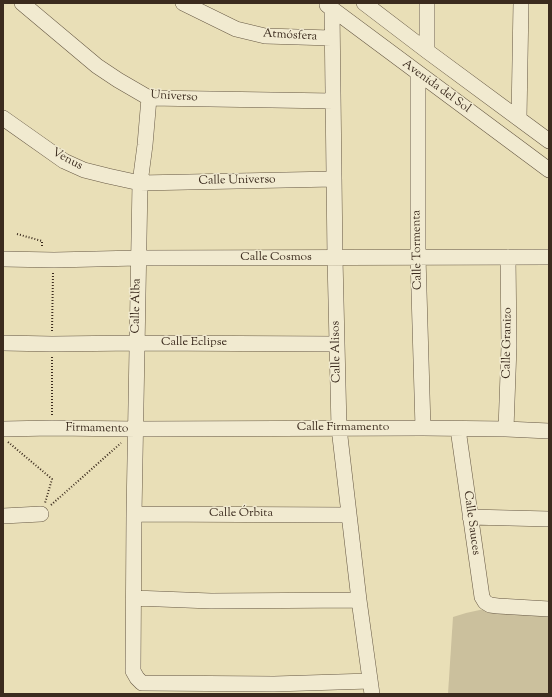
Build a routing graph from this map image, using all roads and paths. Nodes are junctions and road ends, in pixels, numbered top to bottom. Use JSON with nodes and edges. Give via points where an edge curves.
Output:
{"nodes":[{"id":1,"x":22,"y":3,"type":"edge"},
{"id":2,"x":183,"y":3,"type":"edge"},
{"id":3,"x":364,"y":3,"type":"edge"},
{"id":4,"x":427,"y":3,"type":"edge"},
{"id":5,"x":521,"y":3,"type":"edge"},
{"id":6,"x":328,"y":6,"type":"edge"},
{"id":7,"x":331,"y":38,"type":"junction"},
{"id":8,"x":427,"y":51,"type":"junction"},
{"id":9,"x":418,"y":73,"type":"junction"},
{"id":10,"x":149,"y":98,"type":"junction"},
{"id":11,"x":333,"y":101,"type":"junction"},
{"id":12,"x":3,"y":118,"type":"edge"},
{"id":13,"x":519,"y":118,"type":"junction"},
{"id":14,"x":549,"y":141,"type":"edge"},
{"id":15,"x":549,"y":170,"type":"edge"},
{"id":16,"x":334,"y":179,"type":"junction"},
{"id":17,"x":140,"y":183,"type":"junction"},
{"id":18,"x":17,"y":234,"type":"dead end"},
{"id":19,"x":418,"y":257,"type":"junction"},
{"id":20,"x":508,"y":257,"type":"junction"},
{"id":21,"x":549,"y":257,"type":"edge"},
{"id":22,"x":138,"y":258,"type":"junction"},
{"id":23,"x":335,"y":258,"type":"junction"},
{"id":24,"x":3,"y":259,"type":"edge"},
{"id":25,"x":48,"y":260,"type":"junction"},
{"id":26,"x":3,"y":343,"type":"edge"},
{"id":27,"x":137,"y":343,"type":"junction"},
{"id":28,"x":52,"y":344,"type":"junction"},
{"id":29,"x":337,"y":344,"type":"junction"},
{"id":30,"x":52,"y":428,"type":"junction"},
{"id":31,"x":339,"y":428,"type":"junction"},
{"id":32,"x":423,"y":428,"type":"junction"},
{"id":33,"x":458,"y":428,"type":"junction"},
{"id":34,"x":3,"y":429,"type":"edge"},
{"id":35,"x":136,"y":429,"type":"junction"},
{"id":36,"x":506,"y":429,"type":"junction"},
{"id":37,"x":549,"y":432,"type":"edge"},
{"id":38,"x":3,"y":437,"type":"edge"},
{"id":39,"x":41,"y":514,"type":"junction"},
{"id":40,"x":134,"y":514,"type":"junction"},
{"id":41,"x":349,"y":514,"type":"junction"},
{"id":42,"x":3,"y":516,"type":"edge"},
{"id":43,"x":470,"y":517,"type":"junction"},
{"id":44,"x":549,"y":519,"type":"edge"},
{"id":45,"x":134,"y":598,"type":"junction"},
{"id":46,"x":360,"y":600,"type":"junction"},
{"id":47,"x":549,"y":609,"type":"edge"},
{"id":48,"x":371,"y":688,"type":"edge"}],
"edges":[{"from":1,"to":10,"type":"street","name":"Universo","via":[[96,66]]},
{"from":2,"to":7,"type":"street","name":"Atmósfera","via":[[236,29],[265,36]]},
{"from":3,"to":8,"type":"street","name":"Avenida del Sol"},
{"from":4,"to":8,"type":"street"},
{"from":5,"to":13,"type":"street"},
{"from":6,"to":7,"type":"street","name":"Calle Alisos"},
{"from":6,"to":9,"type":"street","name":"Avenida del Sol"},
{"from":7,"to":11,"type":"street","name":"Calle Alisos"},
{"from":8,"to":13,"type":"street","name":"Avenida del Sol"},
{"from":9,"to":15,"type":"street","name":"Avenida del Sol"},
{"from":9,"to":19,"type":"street","name":"Calle Tormenta"},
{"from":10,"to":11,"type":"street","name":"Universo"},
{"from":10,"to":17,"type":"street","name":"Calle Alba"},
{"from":11,"to":16,"type":"street","name":"Calle Alisos"},
{"from":12,"to":17,"type":"street","name":"Venus","via":[[64,161],[84,170]]},
{"from":13,"to":14,"type":"street","name":"Avenida del Sol"},
{"from":16,"to":17,"type":"street","name":"Calle Universo"},
{"from":16,"to":23,"type":"street","name":"Calle Alisos"},
{"from":17,"to":22,"type":"street","name":"Calle Alba"},
{"from":18,"to":25,"type":"path","via":[[42,241]]},
{"from":19,"to":20,"type":"street","name":"Calle Cosmos"},
{"from":19,"to":23,"type":"street","name":"Calle Cosmos"},
{"from":19,"to":32,"type":"street","name":"Calle Tormenta"},
{"from":20,"to":21,"type":"street","name":"Calle Cosmos"},
{"from":20,"to":36,"type":"street","name":"Calle Granizo","via":[[509,346]]},
{"from":22,"to":23,"type":"street","name":"Calle Cosmos"},
{"from":22,"to":25,"type":"street","name":"Calle Cosmos"},
{"from":22,"to":27,"type":"street","name":"Calle Alba"},
{"from":23,"to":29,"type":"street","name":"Calle Alisos"},
{"from":24,"to":25,"type":"street","name":"Calle Cosmos"},
{"from":25,"to":28,"type":"path"},
{"from":26,"to":28,"type":"street","name":"Calle Eclipse"},
{"from":27,"to":28,"type":"street","name":"Calle Eclipse"},
{"from":27,"to":29,"type":"street","name":"Calle Eclipse"},
{"from":27,"to":35,"type":"street","name":"Calle Alba"},
{"from":28,"to":30,"type":"path"},
{"from":29,"to":31,"type":"street","name":"Calle Alisos"},
{"from":30,"to":34,"type":"street","name":"Firmamento"},
{"from":30,"to":35,"type":"street","name":"Firmamento"},
{"from":31,"to":32,"type":"street","name":"Calle Firmamento"},
{"from":31,"to":35,"type":"street","name":"Calle Firmamento"},
{"from":31,"to":41,"type":"street","name":"Calle Alisos"},
{"from":32,"to":33,"type":"street","name":"Calle Firmamento"},
{"from":33,"to":36,"type":"street","name":"Calle Firmamento"},
{"from":33,"to":43,"type":"street","name":"Calle Sauces"},
{"from":35,"to":39,"type":"path","name":"Firmamento"},
{"from":35,"to":40,"type":"street","name":"Calle Alba"},
{"from":36,"to":37,"type":"street","name":"Calle Firmamento"},
{"from":38,"to":39,"type":"path","via":[[52,479]]},
{"from":39,"to":42,"type":"street"},
{"from":40,"to":41,"type":"street","name":"Calle Órbita"},
{"from":40,"to":45,"type":"street","name":"Calle Alba"},
{"from":41,"to":46,"type":"street","name":"Calle Alisos"},
{"from":43,"to":44,"type":"street"},
{"from":43,"to":47,"type":"street","name":"Calle Sauces","via":[[482,597],[485,602],[498,606]]},
{"from":45,"to":46,"type":"street","via":[[211,601]]},
{"from":45,"to":48,"type":"street","name":"Calle Alba","via":[[133,671],[142,683]]},
{"from":46,"to":48,"type":"street","name":"Calle Alisos"}]}
